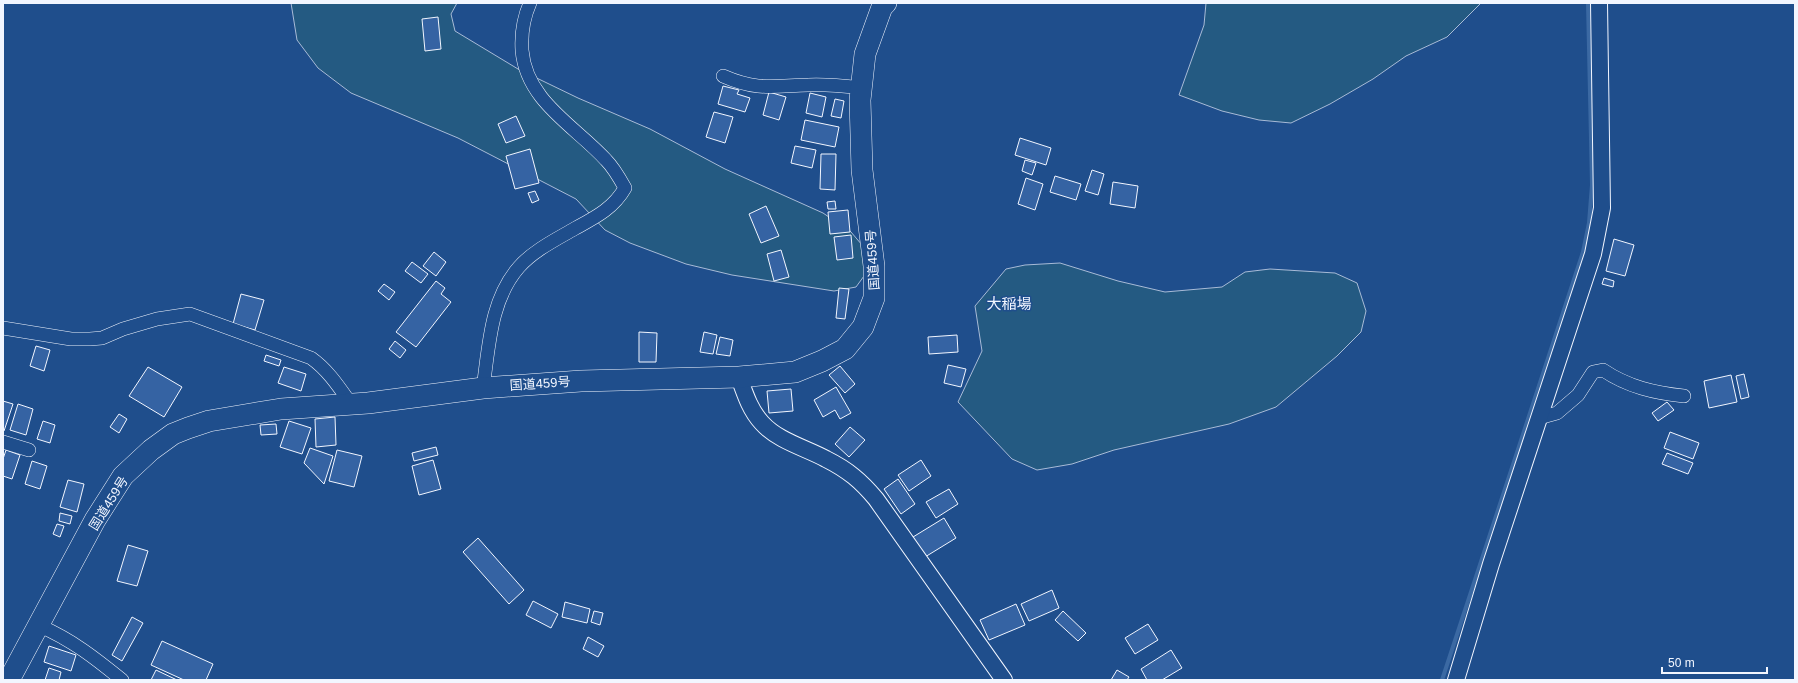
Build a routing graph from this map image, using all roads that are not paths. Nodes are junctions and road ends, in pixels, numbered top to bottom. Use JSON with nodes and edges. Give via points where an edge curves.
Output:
{"nodes":[{"id":1,"x":530,"y":3,"type":"edge"},
{"id":2,"x":886,"y":3,"type":"edge"},
{"id":3,"x":1599,"y":3,"type":"edge"},
{"id":4,"x":723,"y":76,"type":"dead end"},
{"id":5,"x":861,"y":88,"type":"junction"},
{"id":6,"x":3,"y":328,"type":"edge"},
{"id":7,"x":739,"y":377,"type":"junction"},
{"id":8,"x":483,"y":388,"type":"junction"},
{"id":9,"x":1684,"y":396,"type":"dead end"},
{"id":10,"x":351,"y":404,"type":"junction"},
{"id":11,"x":1539,"y":418,"type":"junction"},
{"id":12,"x":3,"y":442,"type":"edge"},
{"id":13,"x":30,"y":450,"type":"dead end"},
{"id":14,"x":40,"y":626,"type":"junction"},
{"id":15,"x":9,"y":680,"type":"edge"},
{"id":16,"x":122,"y":680,"type":"edge"},
{"id":17,"x":1004,"y":680,"type":"edge"},
{"id":18,"x":1456,"y":680,"type":"edge"}],
"edges":[{"from":1,"to":8,"type":"street","via":[[524,16],[521,37],[523,59],[529,80],[539,97],[607,161],[625,188],[619,199],[602,214],[547,245],[519,266],[505,286],[496,307]]},
{"from":2,"to":5,"type":"highway","name":"国道459号","via":[[882,7],[865,54]]},
{"from":3,"to":11,"type":"street","via":[[1602,208],[1593,254]]},
{"from":4,"to":5,"type":"street","via":[[740,84],[760,87],[831,84]]},
{"from":5,"to":7,"type":"highway","name":"国道459号","via":[[862,170],[874,266],[874,298],[863,327],[845,349],[809,367],[795,372]]},
{"from":6,"to":10,"type":"street","via":[[90,339],[102,338],[157,319],[190,314],[311,358],[334,380]]},
{"from":7,"to":8,"type":"highway","name":"国道459号","via":[[581,380]]},
{"from":7,"to":17,"type":"street","via":[[751,408],[763,424],[780,436],[828,459],[860,480]]},
{"from":8,"to":10,"type":"highway","name":"国道459号"},
{"from":9,"to":11,"type":"street","via":[[1655,393],[1618,380],[1603,370],[1593,372],[1578,395],[1557,413]]},
{"from":10,"to":14,"type":"highway","name":"国道459号","via":[[281,409],[235,416],[209,421],[173,434],[123,476],[95,520]]},
{"from":11,"to":18,"type":"street"},
{"from":12,"to":13,"type":"street"},
{"from":14,"to":15,"type":"highway","name":"国道459号"},
{"from":14,"to":16,"type":"street","via":[[84,649]]}]}
